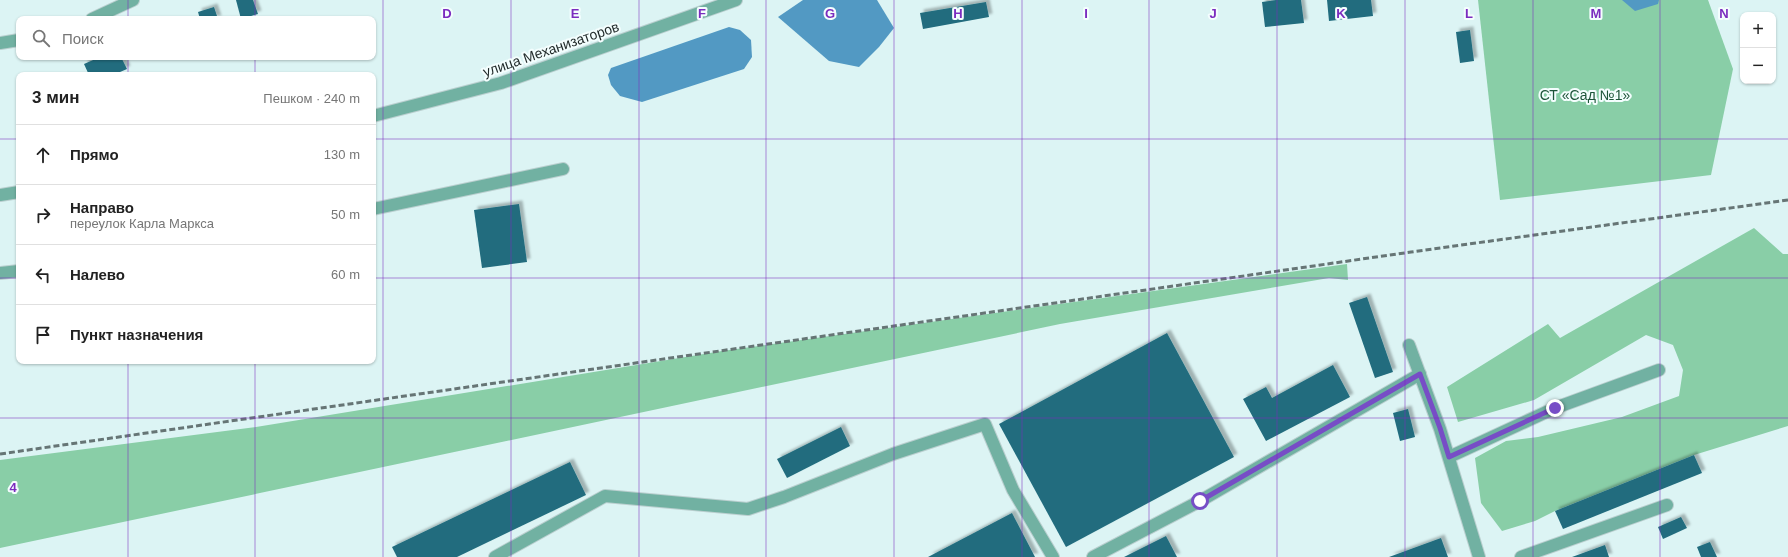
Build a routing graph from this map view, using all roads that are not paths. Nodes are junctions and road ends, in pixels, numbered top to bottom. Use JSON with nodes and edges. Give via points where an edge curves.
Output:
{"nodes":[{"id":1,"x":133,"y":0,"type":"edge"},
{"id":2,"x":736,"y":0,"type":"edge"},
{"id":3,"x":98,"y":16,"type":"edge"},
{"id":4,"x":16,"y":41,"type":"edge"},
{"id":5,"x":0,"y":44,"type":"edge"},
{"id":6,"x":376,"y":115,"type":"edge"},
{"id":7,"x":563,"y":169,"type":"dead end"},
{"id":8,"x":16,"y":192,"type":"edge"},
{"id":9,"x":0,"y":195,"type":"edge"},
{"id":10,"x":376,"y":209,"type":"edge"},
{"id":11,"x":16,"y":271,"type":"edge"},
{"id":12,"x":0,"y":273,"type":"edge"},
{"id":13,"x":1409,"y":345,"type":"dead end"},
{"id":14,"x":1659,"y":370,"type":"dead end"},
{"id":15,"x":1420,"y":374,"type":"junction"},
{"id":16,"x":1449,"y":457,"type":"junction"},
{"id":17,"x":1667,"y":505,"type":"dead end"},
{"id":18,"x":495,"y":557,"type":"edge"},
{"id":19,"x":1053,"y":557,"type":"edge"},
{"id":20,"x":1093,"y":557,"type":"edge"},
{"id":21,"x":1479,"y":557,"type":"edge"},
{"id":22,"x":1521,"y":557,"type":"edge"}],
"edges":[{"from":1,"to":3,"type":"street"},
{"from":2,"to":6,"type":"street","name":"улица Механизаторов","via":[[501,83]]},
{"from":4,"to":5,"type":"street"},
{"from":7,"to":10,"type":"street"},
{"from":8,"to":9,"type":"street"},
{"from":11,"to":12,"type":"street"},
{"from":13,"to":15,"type":"street"},
{"from":14,"to":16,"type":"street","via":[[1555,408]]},
{"from":15,"to":16,"type":"street"},
{"from":15,"to":20,"type":"street","via":[[1200,501]]},
{"from":16,"to":21,"type":"street"},
{"from":17,"to":22,"type":"street"},
{"from":18,"to":19,"type":"street","via":[[605,496],[748,509],[893,454],[984,424],[1014,490]]}]}
